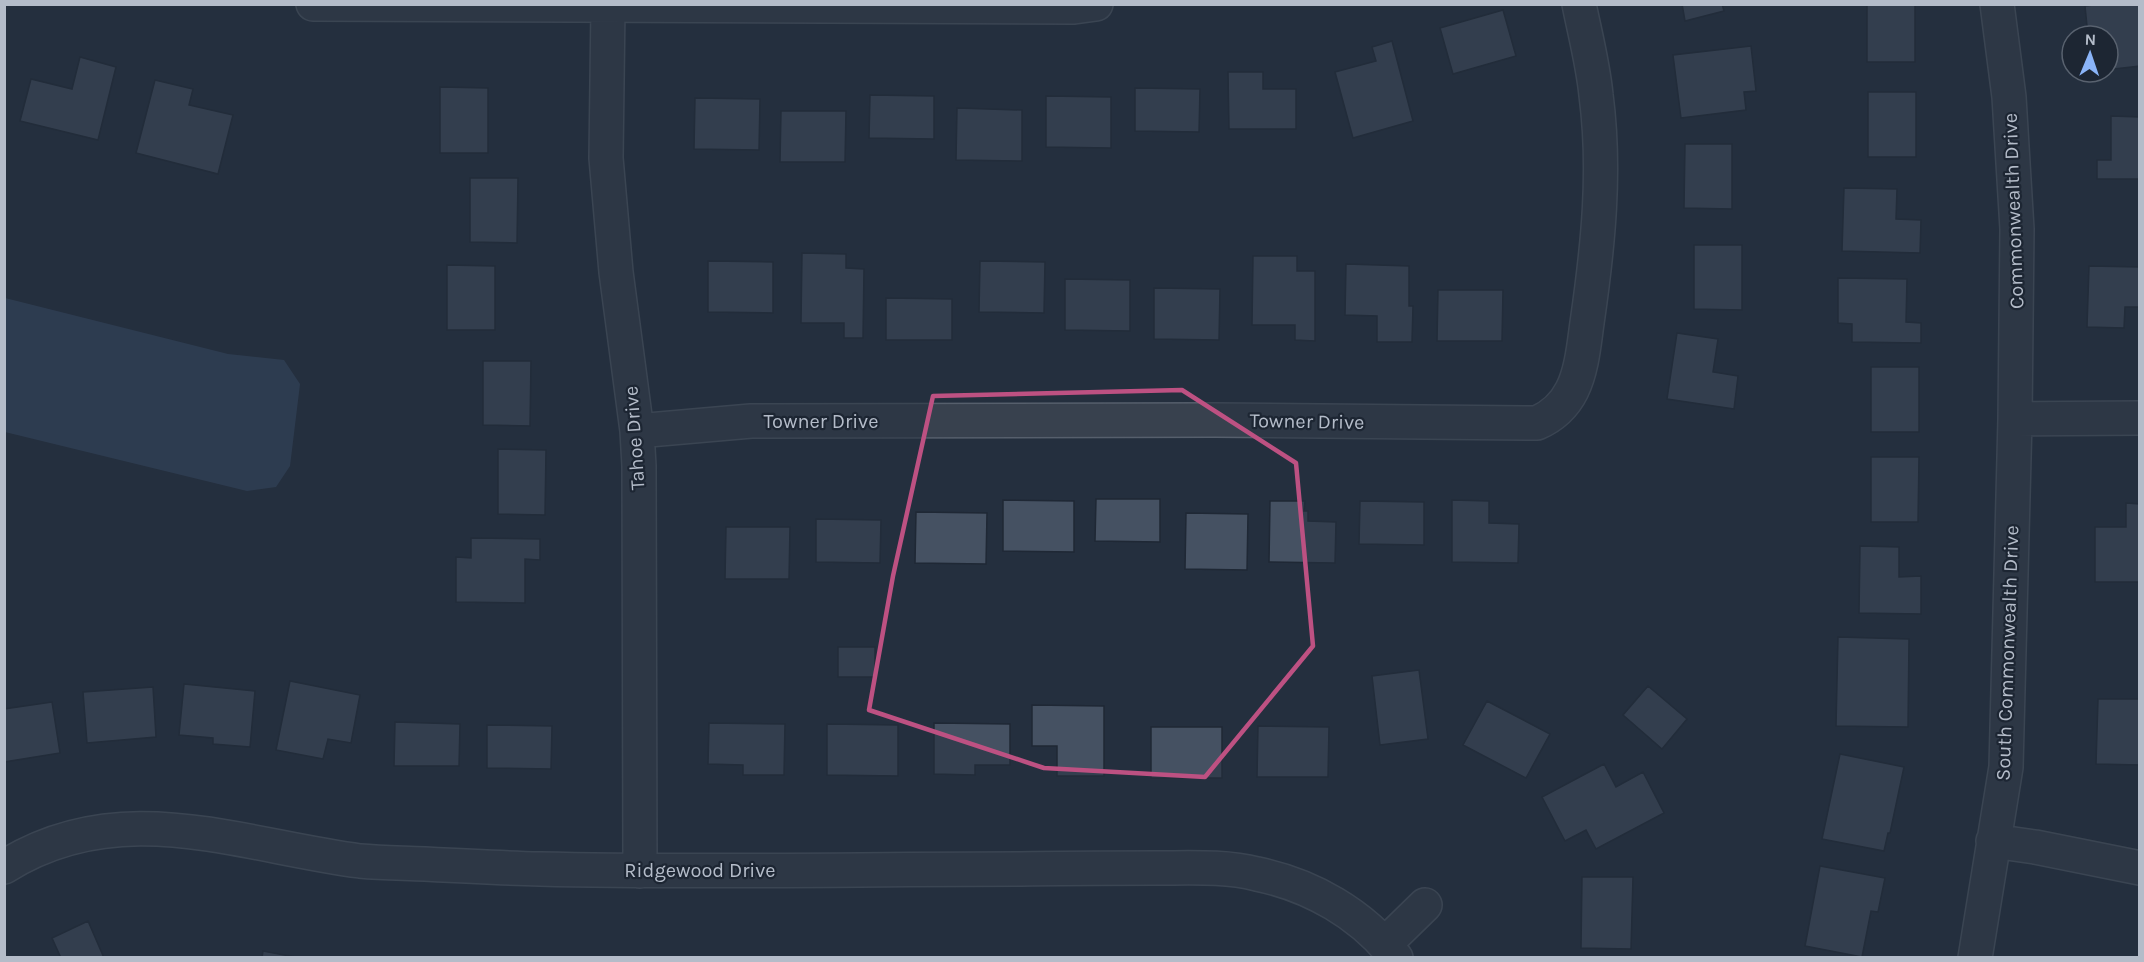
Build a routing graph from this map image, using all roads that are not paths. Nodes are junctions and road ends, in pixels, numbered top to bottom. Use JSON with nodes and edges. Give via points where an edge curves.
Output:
{"nodes":[{"id":1,"x":313,"y":4,"type":"edge"},
{"id":2,"x":1096,"y":4,"type":"edge"},
{"id":3,"x":1579,"y":4,"type":"edge"},
{"id":4,"x":1997,"y":4,"type":"edge"},
{"id":5,"x":608,"y":6,"type":"edge"},
{"id":6,"x":2139,"y":418,"type":"edge"},
{"id":7,"x":2015,"y":419,"type":"junction"},
{"id":8,"x":637,"y":431,"type":"junction"},
{"id":9,"x":1993,"y":841,"type":"junction"},
{"id":10,"x":4,"y":867,"type":"edge"},
{"id":11,"x":2139,"y":868,"type":"edge"},
{"id":12,"x":640,"y":871,"type":"junction"},
{"id":13,"x":1425,"y":905,"type":"dead end"},
{"id":14,"x":1390,"y":951,"type":"edge"},
{"id":15,"x":1975,"y":957,"type":"edge"}],
"edges":[{"from":1,"to":5,"type":"street"},
{"from":2,"to":5,"type":"street","via":[[1074,8]]},
{"from":3,"to":8,"type":"street","name":"Towner Drive","via":[[1596,94],[1602,185],[1592,287],[1574,388],[1564,405],[1537,423],[751,421]]},
{"from":4,"to":7,"type":"street","name":"Commonwealth Drive","via":[[2009,97],[2016,229]]},
{"from":5,"to":8,"type":"street","name":"Tahoe Drive","via":[[606,158]]},
{"from":6,"to":7,"type":"street"},
{"from":7,"to":9,"type":"street","name":"South Commonwealth Drive","via":[[2006,767]]},
{"from":8,"to":12,"type":"street","name":"Tahoe Drive"},
{"from":9,"to":11,"type":"street"},
{"from":9,"to":15,"type":"street","name":"South Commonwealth Drive"},
{"from":10,"to":12,"type":"street","name":"Ridgewood Drive","via":[[43,846],[71,838],[148,827],[200,831],[370,862]]},
{"from":12,"to":14,"type":"street","name":"Ridgewood Drive","via":[[1231,869],[1285,881],[1336,903]]},
{"from":13,"to":14,"type":"street","name":"Ridgewood Drive"}]}
